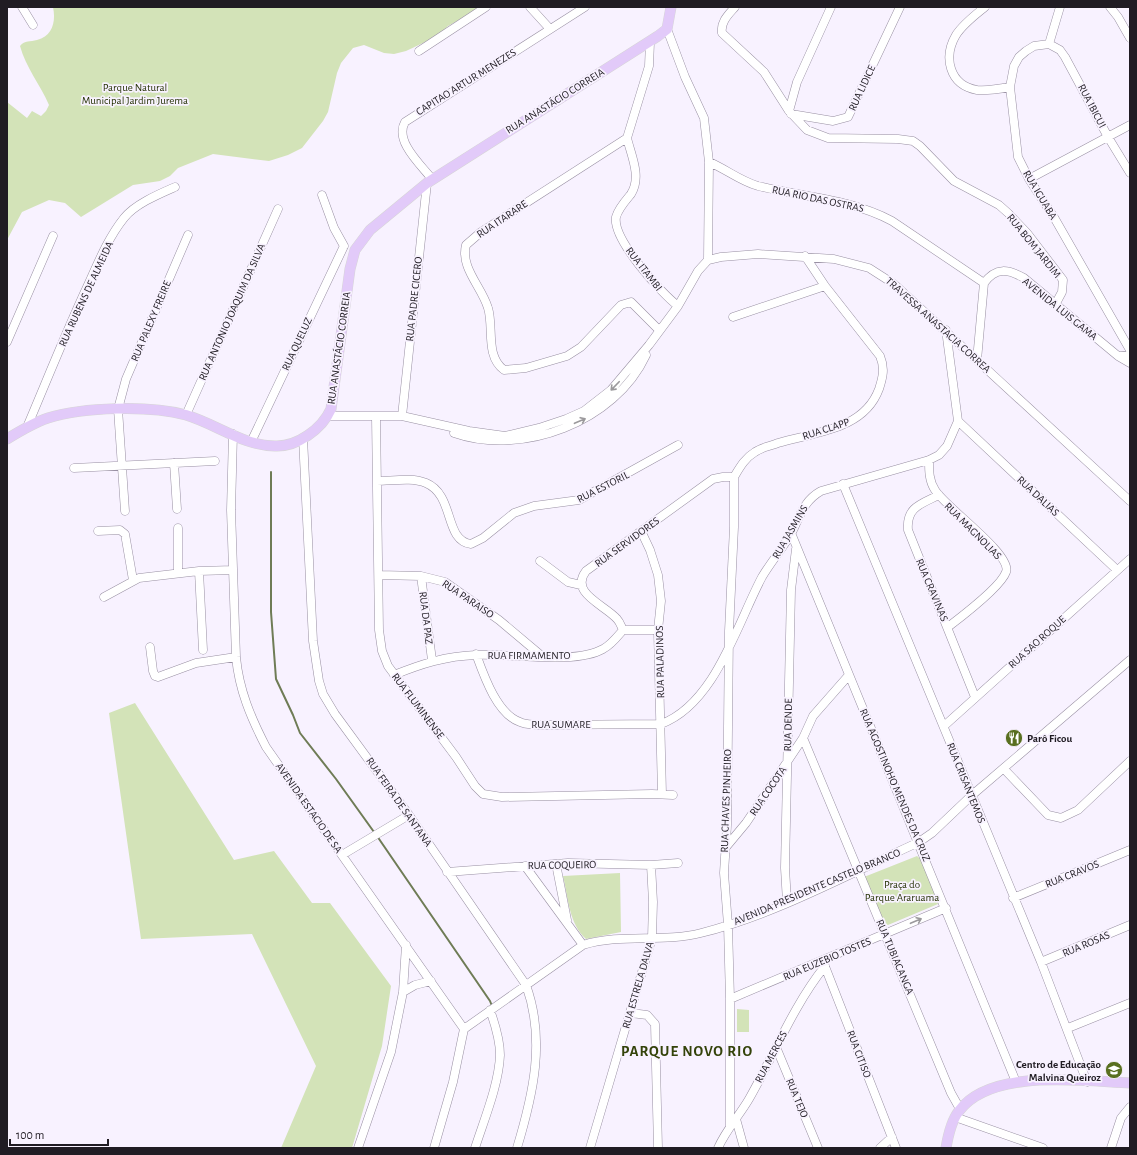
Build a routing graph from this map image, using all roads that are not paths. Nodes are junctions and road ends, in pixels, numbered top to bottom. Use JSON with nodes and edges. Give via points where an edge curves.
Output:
{"nodes":[{"id":1,"x":22,"y":7,"type":"edge"},
{"id":2,"x":486,"y":7,"type":"edge"},
{"id":3,"x":530,"y":7,"type":"edge"},
{"id":4,"x":585,"y":7,"type":"edge"},
{"id":5,"x":671,"y":7,"type":"edge"},
{"id":6,"x":735,"y":7,"type":"edge"},
{"id":7,"x":831,"y":7,"type":"edge"},
{"id":8,"x":900,"y":7,"type":"edge"},
{"id":9,"x":985,"y":7,"type":"edge"},
{"id":10,"x":1060,"y":7,"type":"edge"},
{"id":11,"x":1110,"y":7,"type":"edge"},
{"id":12,"x":33,"y":25,"type":"dead end"},
{"id":13,"x":550,"y":29,"type":"junction"},
{"id":14,"x":667,"y":29,"type":"junction"},
{"id":15,"x":1130,"y":38,"type":"edge"},
{"id":16,"x":650,"y":42,"type":"junction"},
{"id":17,"x":1049,"y":44,"type":"junction"},
{"id":18,"x":419,"y":51,"type":"dead end"},
{"id":19,"x":1010,"y":87,"type":"junction"},
{"id":20,"x":790,"y":112,"type":"junction"},
{"id":21,"x":1130,"y":125,"type":"edge"},
{"id":22,"x":1108,"y":137,"type":"junction"},
{"id":23,"x":627,"y":138,"type":"junction"},
{"id":24,"x":709,"y":162,"type":"junction"},
{"id":25,"x":1130,"y":173,"type":"edge"},
{"id":26,"x":1029,"y":180,"type":"junction"},
{"id":27,"x":429,"y":181,"type":"junction"},
{"id":28,"x":175,"y":187,"type":"dead end"},
{"id":29,"x":322,"y":195,"type":"dead end"},
{"id":30,"x":278,"y":209,"type":"dead end"},
{"id":31,"x":188,"y":235,"type":"dead end"},
{"id":32,"x":53,"y":236,"type":"dead end"},
{"id":33,"x":344,"y":246,"type":"junction"},
{"id":34,"x":355,"y":250,"type":"junction"},
{"id":35,"x":805,"y":256,"type":"junction"},
{"id":36,"x":708,"y":260,"type":"junction"},
{"id":37,"x":984,"y":283,"type":"junction"},
{"id":38,"x":825,"y":286,"type":"junction"},
{"id":39,"x":1055,"y":305,"type":"junction"},
{"id":40,"x":678,"y":306,"type":"junction"},
{"id":41,"x":733,"y":317,"type":"dead end"},
{"id":42,"x":659,"y":330,"type":"junction"},
{"id":43,"x":946,"y":330,"type":"junction"},
{"id":44,"x":7,"y":342,"type":"edge"},
{"id":45,"x":1130,"y":350,"type":"edge"},
{"id":46,"x":1130,"y":355,"type":"edge"},
{"id":47,"x":1118,"y":356,"type":"junction"},
{"id":48,"x":977,"y":360,"type":"junction"},
{"id":49,"x":1130,"y":363,"type":"edge"},
{"id":50,"x":118,"y":409,"type":"junction"},
{"id":51,"x":186,"y":415,"type":"junction"},
{"id":52,"x":328,"y":416,"type":"junction"},
{"id":53,"x":402,"y":416,"type":"junction"},
{"id":54,"x":376,"y":417,"type":"junction"},
{"id":55,"x":958,"y":421,"type":"junction"},
{"id":56,"x":27,"y":428,"type":"junction"},
{"id":57,"x":233,"y":434,"type":"junction"},
{"id":58,"x":303,"y":438,"type":"junction"},
{"id":59,"x":7,"y":439,"type":"edge"},
{"id":60,"x":251,"y":442,"type":"junction"},
{"id":61,"x":678,"y":445,"type":"dead end"},
{"id":62,"x":929,"y":460,"type":"junction"},
{"id":63,"x":215,"y":461,"type":"dead end"},
{"id":64,"x":174,"y":463,"type":"junction"},
{"id":65,"x":123,"y":466,"type":"junction"},
{"id":66,"x":74,"y":468,"type":"dead end"},
{"id":67,"x":734,"y":477,"type":"junction"},
{"id":68,"x":377,"y":481,"type":"junction"},
{"id":69,"x":843,"y":484,"type":"junction"},
{"id":70,"x":1126,"y":494,"type":"edge"},
{"id":71,"x":939,"y":495,"type":"junction"},
{"id":72,"x":1130,"y":501,"type":"edge"},
{"id":73,"x":177,"y":509,"type":"dead end"},
{"id":74,"x":125,"y":511,"type":"dead end"},
{"id":75,"x":178,"y":528,"type":"dead end"},
{"id":76,"x":98,"y":531,"type":"dead end"},
{"id":77,"x":642,"y":533,"type":"junction"},
{"id":78,"x":791,"y":533,"type":"junction"},
{"id":79,"x":796,"y":549,"type":"junction"},
{"id":80,"x":1130,"y":559,"type":"edge"},
{"id":81,"x":540,"y":561,"type":"dead end"},
{"id":82,"x":234,"y":570,"type":"junction"},
{"id":83,"x":1117,"y":570,"type":"junction"},
{"id":84,"x":199,"y":571,"type":"junction"},
{"id":85,"x":178,"y":572,"type":"junction"},
{"id":86,"x":379,"y":575,"type":"junction"},
{"id":87,"x":421,"y":576,"type":"junction"},
{"id":88,"x":133,"y":580,"type":"junction"},
{"id":89,"x":581,"y":585,"type":"junction"},
{"id":90,"x":104,"y":597,"type":"dead end"},
{"id":91,"x":948,"y":627,"type":"junction"},
{"id":92,"x":623,"y":630,"type":"junction"},
{"id":93,"x":658,"y":630,"type":"junction"},
{"id":94,"x":150,"y":647,"type":"dead end"},
{"id":95,"x":203,"y":650,"type":"dead end"},
{"id":96,"x":729,"y":650,"type":"junction"},
{"id":97,"x":476,"y":654,"type":"junction"},
{"id":98,"x":236,"y":657,"type":"junction"},
{"id":99,"x":543,"y":657,"type":"junction"},
{"id":100,"x":432,"y":660,"type":"junction"},
{"id":101,"x":1130,"y":660,"type":"edge"},
{"id":102,"x":394,"y":675,"type":"junction"},
{"id":103,"x":849,"y":675,"type":"junction"},
{"id":104,"x":976,"y":697,"type":"junction"},
{"id":105,"x":661,"y":724,"type":"junction"},
{"id":106,"x":944,"y":726,"type":"junction"},
{"id":107,"x":804,"y":738,"type":"junction"},
{"id":108,"x":788,"y":761,"type":"junction"},
{"id":109,"x":1130,"y":761,"type":"edge"},
{"id":110,"x":1004,"y":769,"type":"junction"},
{"id":111,"x":773,"y":784,"type":"junction"},
{"id":112,"x":787,"y":788,"type":"junction"},
{"id":113,"x":662,"y":794,"type":"junction"},
{"id":114,"x":673,"y":795,"type":"dead end"},
{"id":115,"x":971,"y":796,"type":"junction"},
{"id":116,"x":409,"y":815,"type":"junction"},
{"id":117,"x":727,"y":825,"type":"junction"},
{"id":118,"x":742,"y":827,"type":"junction"},
{"id":119,"x":919,"y":842,"type":"junction"},
{"id":120,"x":726,"y":847,"type":"junction"},
{"id":121,"x":1130,"y":850,"type":"edge"},
{"id":122,"x":342,"y":855,"type":"junction"},
{"id":123,"x":678,"y":863,"type":"dead end"},
{"id":124,"x":556,"y":864,"type":"junction"},
{"id":125,"x":651,"y":865,"type":"junction"},
{"id":126,"x":525,"y":866,"type":"junction"},
{"id":127,"x":857,"y":870,"type":"junction"},
{"id":128,"x":447,"y":872,"type":"junction"},
{"id":129,"x":1013,"y":898,"type":"junction"},
{"id":130,"x":787,"y":902,"type":"junction"},
{"id":131,"x":946,"y":908,"type":"junction"},
{"id":132,"x":567,"y":922,"type":"junction"},
{"id":133,"x":728,"y":925,"type":"junction"},
{"id":134,"x":1130,"y":925,"type":"edge"},
{"id":135,"x":886,"y":934,"type":"junction"},
{"id":136,"x":652,"y":938,"type":"junction"},
{"id":137,"x":406,"y":945,"type":"junction"},
{"id":138,"x":583,"y":945,"type":"junction"},
{"id":139,"x":1041,"y":962,"type":"junction"},
{"id":140,"x":824,"y":964,"type":"junction"},
{"id":141,"x":431,"y":980,"type":"junction"},
{"id":142,"x":526,"y":985,"type":"junction"},
{"id":143,"x":403,"y":992,"type":"junction"},
{"id":144,"x":730,"y":999,"type":"junction"},
{"id":145,"x":1130,"y":1003,"type":"edge"},
{"id":146,"x":490,"y":1010,"type":"junction"},
{"id":147,"x":631,"y":1013,"type":"junction"},
{"id":148,"x":1068,"y":1028,"type":"junction"},
{"id":149,"x":464,"y":1029,"type":"junction"},
{"id":150,"x":776,"y":1047,"type":"junction"},
{"id":151,"x":1016,"y":1082,"type":"junction"},
{"id":152,"x":1087,"y":1082,"type":"junction"},
{"id":153,"x":1130,"y":1083,"type":"edge"},
{"id":154,"x":1130,"y":1107,"type":"edge"},
{"id":155,"x":957,"y":1113,"type":"junction"},
{"id":156,"x":736,"y":1119,"type":"junction"},
{"id":157,"x":730,"y":1126,"type":"junction"},
{"id":158,"x":892,"y":1137,"type":"junction"},
{"id":159,"x":358,"y":1148,"type":"edge"},
{"id":160,"x":434,"y":1148,"type":"edge"},
{"id":161,"x":475,"y":1148,"type":"edge"},
{"id":162,"x":517,"y":1148,"type":"edge"},
{"id":163,"x":590,"y":1148,"type":"edge"},
{"id":164,"x":658,"y":1148,"type":"edge"},
{"id":165,"x":718,"y":1148,"type":"edge"},
{"id":166,"x":744,"y":1148,"type":"edge"},
{"id":167,"x":818,"y":1148,"type":"edge"},
{"id":168,"x":880,"y":1148,"type":"edge"},
{"id":169,"x":896,"y":1148,"type":"edge"},
{"id":170,"x":946,"y":1148,"type":"edge"},
{"id":171,"x":1043,"y":1148,"type":"edge"},
{"id":172,"x":1111,"y":1148,"type":"edge"}],
"edges":[{"from":1,"to":12,"type":"street"},
{"from":2,"to":18,"type":"street"},
{"from":3,"to":13,"type":"street"},
{"from":4,"to":13,"type":"street","name":"CAPITAO ARTUR MENEZES"},
{"from":5,"to":14,"type":"main road"},
{"from":6,"to":20,"type":"street","name":"RUA BOM JARDIM","via":[[721,26],[722,33],[764,72]]},
{"from":7,"to":20,"type":"street","via":[[798,82]]},
{"from":8,"to":20,"type":"street","name":"RUA LIDICE","via":[[848,117],[833,121]]},
{"from":9,"to":19,"type":"street","via":[[956,34],[951,46],[949,66],[952,74],[969,88],[989,90]]},
{"from":10,"to":17,"type":"street"},
{"from":11,"to":15,"type":"street"},
{"from":13,"to":27,"type":"street","name":"CAPITAO ARTUR MENEZES","via":[[405,122],[402,133],[408,148]]},
{"from":14,"to":16,"type":"main road","name":"RUA ANASTÁCIO CORREIA"},
{"from":14,"to":24,"type":"street","via":[[685,77],[702,110]]},
{"from":16,"to":23,"type":"street","via":[[649,66]]},
{"from":16,"to":27,"type":"main road","name":"RUA ANASTÁCIO CORREIA"},
{"from":17,"to":19,"type":"street","name":"RUA IGUABA","via":[[1034,46],[1019,57],[1014,66]]},
{"from":17,"to":22,"type":"street","name":"RUA IBICUI","via":[[1060,50],[1065,57]]},
{"from":19,"to":26,"type":"street","name":"RUA IGUABA","via":[[1018,157]]},
{"from":20,"to":39,"type":"street","name":"RUA BOM JARDIM","via":[[807,130],[828,138],[898,139],[913,141],[920,146],[954,181],[999,205],[1027,233],[1063,280],[1062,292]]},
{"from":21,"to":22,"type":"street"},
{"from":22,"to":25,"type":"street","name":"RUA IBICUI"},
{"from":22,"to":26,"type":"street"},
{"from":23,"to":40,"type":"street","name":"RUA ITAMBI","via":[[636,181],[635,187],[616,217],[618,227],[630,253],[658,287]]},
{"from":23,"to":42,"type":"street","name":"RUA ITARARE","via":[[481,232],[466,245],[466,260],[488,307],[495,357],[504,370],[526,368],[567,356],[581,347],[627,302],[631,302]]},
{"from":24,"to":36,"type":"street"},
{"from":24,"to":37,"type":"street","name":"RUA RIO DAS OSTRAS","via":[[757,186],[844,204],[878,214]]},
{"from":26,"to":45,"type":"street","name":"RUA IGUABA","via":[[1055,219]]},
{"from":27,"to":34,"type":"main road","name":"RUA ANASTÁCIO CORREIA","via":[[370,230]]},
{"from":27,"to":53,"type":"street","name":"RUA PADRE CICERO"},
{"from":28,"to":56,"type":"street","name":"RUA RUBENS DE ALMEIDA","via":[[133,209],[116,230],[81,301]]},
{"from":29,"to":33,"type":"street","via":[[334,228]]},
{"from":30,"to":51,"type":"street","name":"RUA ANTONIO JOAQUIM DA SILVA"},
{"from":31,"to":50,"type":"street","name":"RUA PALEXY FREIRE","via":[[132,366]]},
{"from":32,"to":44,"type":"street"},
{"from":33,"to":34,"type":"street"},
{"from":33,"to":60,"type":"street","name":"RUA QUELUZ"},
{"from":34,"to":52,"type":"main road","name":"RUA ANASTÁCIO CORREIA","via":[[350,269],[334,394]]},
{"from":35,"to":36,"type":"street","name":"TRAVESSA ANASTACIA CORREA","via":[[734,255]]},
{"from":35,"to":38,"type":"street","name":"RUA CLAPP"},
{"from":35,"to":43,"type":"street","name":"TRAVESSA ANASTACIA CORREA","via":[[834,259],[869,268],[894,284]]},
{"from":36,"to":40,"type":"street","via":[[698,271]]},
{"from":37,"to":39,"type":"street","name":"AVENIDA LUIS GAMA","via":[[996,272],[1015,273]]},
{"from":37,"to":48,"type":"street"},
{"from":38,"to":41,"type":"street"},
{"from":38,"to":67,"type":"street","name":"RUA CLAPP","via":[[880,356],[884,370],[874,400],[866,411],[847,424],[755,452],[744,460]]},
{"from":39,"to":47,"type":"street","name":"AVENIDA LUIS GAMA"},
{"from":40,"to":42,"type":"street"},
{"from":42,"to":53,"type":"street","via":[[637,371],[616,396],[589,417],[563,428],[524,439],[501,442],[465,436],[436,423]]},
{"from":43,"to":48,"type":"street","name":"TRAVESSA ANASTACIA CORREA"},
{"from":43,"to":55,"type":"street"},
{"from":46,"to":47,"type":"street"},
{"from":47,"to":49,"type":"street","name":"AVENIDA LUIS GAMA"},
{"from":48,"to":70,"type":"street","name":"TRAVESSA ANASTACIA CORREA"},
{"from":50,"to":51,"type":"main road","name":"RUA ANASTÁCIO CORREIA"},
{"from":50,"to":56,"type":"main road","name":"RUA ANASTÁCIO CORREIA","via":[[76,412],[46,418]]},
{"from":50,"to":65,"type":"street","name":"RUA PALEXY FREIRE"},
{"from":51,"to":57,"type":"main road","name":"RUA ANASTÁCIO CORREIA"},
{"from":52,"to":54,"type":"street"},
{"from":52,"to":58,"type":"main road","name":"RUA ANASTÁCIO CORREIA"},
{"from":53,"to":54,"type":"street"},
{"from":54,"to":68,"type":"street","name":"RUA FLUMINENSE"},
{"from":55,"to":62,"type":"street","name":"RUA JASMINS","via":[[947,446],[939,455]]},
{"from":55,"to":83,"type":"street","name":"RUA DALIAS"},
{"from":56,"to":59,"type":"main road","name":"RUA ANASTÁCIO CORREIA"},
{"from":57,"to":60,"type":"main road","name":"RUA ANASTÁCIO CORREIA"},
{"from":57,"to":82,"type":"street","name":"AVENIDA ESTACIO DE SA","via":[[231,502]]},
{"from":58,"to":60,"type":"main road","name":"RUA ANASTÁCIO CORREIA","via":[[278,446]]},
{"from":58,"to":116,"type":"street","name":"RUA FEIRA DE SANTANA","via":[[313,642],[319,681],[323,694],[335,714]]},
{"from":61,"to":68,"type":"street","name":"RUA ESTORIL","via":[[580,500],[534,506],[514,513],[483,538],[471,544],[461,541],[457,536],[446,504],[431,486],[414,480]]},
{"from":62,"to":69,"type":"street","name":"RUA JASMINS"},
{"from":62,"to":71,"type":"street","name":"RUA MAGNOLIAS","via":[[930,477]]},
{"from":63,"to":64,"type":"street"},
{"from":64,"to":65,"type":"street"},
{"from":64,"to":73,"type":"street"},
{"from":65,"to":66,"type":"street"},
{"from":65,"to":74,"type":"street","name":"RUA PALEXY FREIRE"},
{"from":67,"to":77,"type":"street","name":"RUA SERVIDORES","via":[[713,479]]},
{"from":67,"to":96,"type":"street","name":"RUA CHAVES PINHEIRO"},
{"from":68,"to":86,"type":"street","name":"RUA FLUMINENSE"},
{"from":69,"to":78,"type":"street","name":"RUA JASMINS","via":[[811,497]]},
{"from":69,"to":106,"type":"street","name":"RUA CRISANTEMOS"},
{"from":70,"to":72,"type":"street","name":"TRAVESSA ANASTACIA CORREA"},
{"from":71,"to":91,"type":"street","name":"RUA CRAVINAS","via":[[912,510],[908,522],[911,540]]},
{"from":71,"to":91,"type":"street","name":"RUA MAGNOLIAS","via":[[994,549],[1006,565],[1006,572],[999,582]]},
{"from":75,"to":85,"type":"street"},
{"from":76,"to":88,"type":"street","via":[[120,530],[125,534]]},
{"from":77,"to":89,"type":"street","name":"RUA SERVIDORES","via":[[586,571]]},
{"from":77,"to":93,"type":"street","name":"RUA PALADINOS","via":[[658,575],[661,601]]},
{"from":78,"to":79,"type":"street","name":"RUA AGOSTINOHO MENDES DA CRUZ"},
{"from":78,"to":96,"type":"street","name":"RUA JASMINS","via":[[763,577]]},
{"from":79,"to":103,"type":"street","name":"RUA AGOSTINOHO MENDES DA CRUZ"},
{"from":79,"to":108,"type":"street","name":"RUA DENDE","via":[[791,590]]},
{"from":80,"to":83,"type":"street","name":"RUA SAO ROQUE"},
{"from":81,"to":89,"type":"street","via":[[568,582]]},
{"from":82,"to":84,"type":"street"},
{"from":82,"to":98,"type":"street","name":"AVENIDA ESTACIO DE SA"},
{"from":83,"to":104,"type":"street","name":"RUA SAO ROQUE"},
{"from":84,"to":85,"type":"street"},
{"from":84,"to":95,"type":"street"},
{"from":85,"to":88,"type":"street"},
{"from":86,"to":87,"type":"street","name":"RUA PARAISO"},
{"from":86,"to":102,"type":"street","name":"RUA FLUMINENSE","via":[[380,637],[384,659]]},
{"from":87,"to":99,"type":"street","name":"RUA PARAISO","via":[[439,579],[458,590],[519,635]]},
{"from":87,"to":100,"type":"street","name":"RUA DA PAZ"},
{"from":88,"to":90,"type":"street"},
{"from":89,"to":92,"type":"street","via":[[584,592],[617,618]]},
{"from":91,"to":104,"type":"street","name":"RUA CRAVINAS"},
{"from":92,"to":93,"type":"street"},
{"from":92,"to":99,"type":"street","name":"RUA FIRMAMENTO","via":[[601,650],[585,654]]},
{"from":93,"to":105,"type":"street","name":"RUA PALADINOS"},
{"from":94,"to":98,"type":"street","via":[[153,671],[158,677],[196,663]]},
{"from":96,"to":105,"type":"street","name":"RUA JASMINS","via":[[685,711],[673,720]]},
{"from":96,"to":117,"type":"street","name":"RUA CHAVES PINHEIRO"},
{"from":97,"to":99,"type":"street","name":"RUA FIRMAMENTO"},
{"from":97,"to":100,"type":"street","name":"RUA FIRMAMENTO"},
{"from":97,"to":105,"type":"street","name":"RUA SUMARE","via":[[484,676],[500,704],[519,722],[539,725]]},
{"from":98,"to":122,"type":"street","name":"AVENIDA ESTACIO DE SA","via":[[246,704],[266,747]]},
{"from":100,"to":102,"type":"street","name":"RUA FIRMAMENTO"},
{"from":101,"to":110,"type":"street","name":"AVENIDA PRESIDENTE CASTELO BRANCO"},
{"from":102,"to":113,"type":"street","name":"RUA FLUMINENSE","via":[[456,757],[474,786],[483,794],[502,797]]},
{"from":103,"to":107,"type":"street","name":"RUA COCOTA","via":[[813,716]]},
{"from":103,"to":119,"type":"street","name":"RUA AGOSTINOHO MENDES DA CRUZ"},
{"from":104,"to":106,"type":"street","name":"RUA SAO ROQUE"},
{"from":105,"to":113,"type":"street","name":"RUA PALADINOS"},
{"from":106,"to":115,"type":"street","name":"RUA CRISANTEMOS"},
{"from":107,"to":108,"type":"street","name":"RUA COCOTA"},
{"from":107,"to":127,"type":"street","name":"RUA TUBIACANGA"},
{"from":108,"to":111,"type":"street","name":"RUA COCOTA"},
{"from":108,"to":112,"type":"street","name":"RUA DENDE"},
{"from":109,"to":110,"type":"street","via":[[1078,810],[1061,818],[1048,815]]},
{"from":110,"to":115,"type":"street","name":"AVENIDA PRESIDENTE CASTELO BRANCO"},
{"from":111,"to":112,"type":"street"},
{"from":111,"to":118,"type":"street","name":"RUA COCOTA"},
{"from":112,"to":130,"type":"street","name":"RUA DENDE"},
{"from":113,"to":114,"type":"street","name":"RUA FLUMINENSE"},
{"from":115,"to":119,"type":"street","name":"AVENIDA PRESIDENTE CASTELO BRANCO"},
{"from":115,"to":129,"type":"street","name":"RUA CRISANTEMOS"},
{"from":116,"to":122,"type":"street"},
{"from":116,"to":128,"type":"street","name":"RUA FEIRA DE SANTANA"},
{"from":117,"to":118,"type":"street"},
{"from":117,"to":120,"type":"street","name":"RUA CHAVES PINHEIRO"},
{"from":118,"to":120,"type":"street","name":"RUA COCOTA"},
{"from":119,"to":127,"type":"street","name":"AVENIDA PRESIDENTE CASTELO BRANCO"},
{"from":119,"to":131,"type":"street","name":"RUA AGOSTINOHO MENDES DA CRUZ"},
{"from":120,"to":133,"type":"street","name":"RUA CHAVES PINHEIRO","via":[[724,873]]},
{"from":121,"to":129,"type":"street","name":"RUA CRAVOS"},
{"from":122,"to":137,"type":"street","name":"AVENIDA ESTACIO DE SA"},
{"from":123,"to":125,"type":"street","name":"RUA COQUEIRO"},
{"from":124,"to":125,"type":"street","name":"RUA COQUEIRO"},
{"from":124,"to":126,"type":"street","name":"RUA COQUEIRO"},
{"from":124,"to":132,"type":"street"},
{"from":125,"to":136,"type":"street","name":"RUA ESTRELA DALVA"},
{"from":126,"to":128,"type":"street","name":"RUA COQUEIRO"},
{"from":126,"to":132,"type":"street"},
{"from":127,"to":130,"type":"street","name":"AVENIDA PRESIDENTE CASTELO BRANCO"},
{"from":127,"to":135,"type":"street","name":"RUA TUBIACANGA"},
{"from":128,"to":142,"type":"street","name":"RUA FEIRA DE SANTANA"},
{"from":129,"to":139,"type":"street","name":"RUA CRISANTEMOS"},
{"from":130,"to":133,"type":"street","name":"AVENIDA PRESIDENTE CASTELO BRANCO"},
{"from":135,"to":131,"type":"street","name":"RUA EUZEBIO TOSTES","one_way":true},
{"from":131,"to":151,"type":"street","name":"RUA AGOSTINOHO MENDES DA CRUZ"},
{"from":132,"to":138,"type":"street"},
{"from":133,"to":136,"type":"street","name":"AVENIDA PRESIDENTE CASTELO BRANCO","via":[[683,938]]},
{"from":133,"to":144,"type":"street","name":"RUA CHAVES PINHEIRO"},
{"from":134,"to":139,"type":"street","name":"RUA ROSAS"},
{"from":135,"to":140,"type":"street","name":"RUA EUZEBIO TOSTES"},
{"from":135,"to":155,"type":"street","name":"RUA TUBIACANGA"},
{"from":136,"to":138,"type":"street","name":"AVENIDA PRESIDENTE CASTELO BRANCO","via":[[607,939]]},
{"from":136,"to":147,"type":"street","name":"RUA ESTRELA DALVA"},
{"from":137,"to":141,"type":"street","name":"AVENIDA ESTACIO DE SA"},
{"from":137,"to":143,"type":"street"},
{"from":138,"to":142,"type":"street","name":"AVENIDA PRESIDENTE CASTELO BRANCO"},
{"from":139,"to":148,"type":"street","name":"RUA CRISANTEMOS"},
{"from":140,"to":144,"type":"street","name":"RUA EUZEBIO TOSTES"},
{"from":140,"to":150,"type":"street","name":"RUA MERCES"},
{"from":140,"to":158,"type":"street","name":"RUA CITISO"},
{"from":141,"to":143,"type":"street"},
{"from":141,"to":149,"type":"street","name":"AVENIDA ESTACIO DE SA"},
{"from":142,"to":146,"type":"street","name":"AVENIDA PRESIDENTE CASTELO BRANCO"},
{"from":142,"to":162,"type":"street","name":"RUA FEIRA DE SANTANA","via":[[536,1022],[536,1063],[532,1092]]},
{"from":143,"to":159,"type":"street","via":[[391,1052]]},
{"from":144,"to":157,"type":"street","name":"RUA CHAVES PINHEIRO"},
{"from":145,"to":148,"type":"street"},
{"from":146,"to":149,"type":"street","name":"AVENIDA PRESIDENTE CASTELO BRANCO"},
{"from":146,"to":161,"type":"street","via":[[496,1026],[500,1055],[495,1082]]},
{"from":147,"to":163,"type":"street","name":"RUA ESTRELA DALVA"},
{"from":147,"to":164,"type":"street","via":[[647,1015],[655,1024]]},
{"from":148,"to":152,"type":"street","name":"RUA CRISANTEMOS"},
{"from":149,"to":160,"type":"street","via":[[453,1082]]},
{"from":150,"to":156,"type":"street","name":"RUA MERCES"},
{"from":150,"to":167,"type":"street","name":"RUA TEJO"},
{"from":151,"to":152,"type":"main road"},
{"from":151,"to":155,"type":"main road","via":[[985,1091]]},
{"from":152,"to":153,"type":"main road"},
{"from":154,"to":172,"type":"street","via":[[1121,1118]]},
{"from":155,"to":170,"type":"main road"},
{"from":155,"to":171,"type":"street"},
{"from":156,"to":157,"type":"street","name":"RUA MERCES"},
{"from":156,"to":166,"type":"street"},
{"from":157,"to":165,"type":"street","name":"RUA MERCES"},
{"from":158,"to":168,"type":"street"},
{"from":158,"to":169,"type":"street","name":"RUA CITISO"}]}
